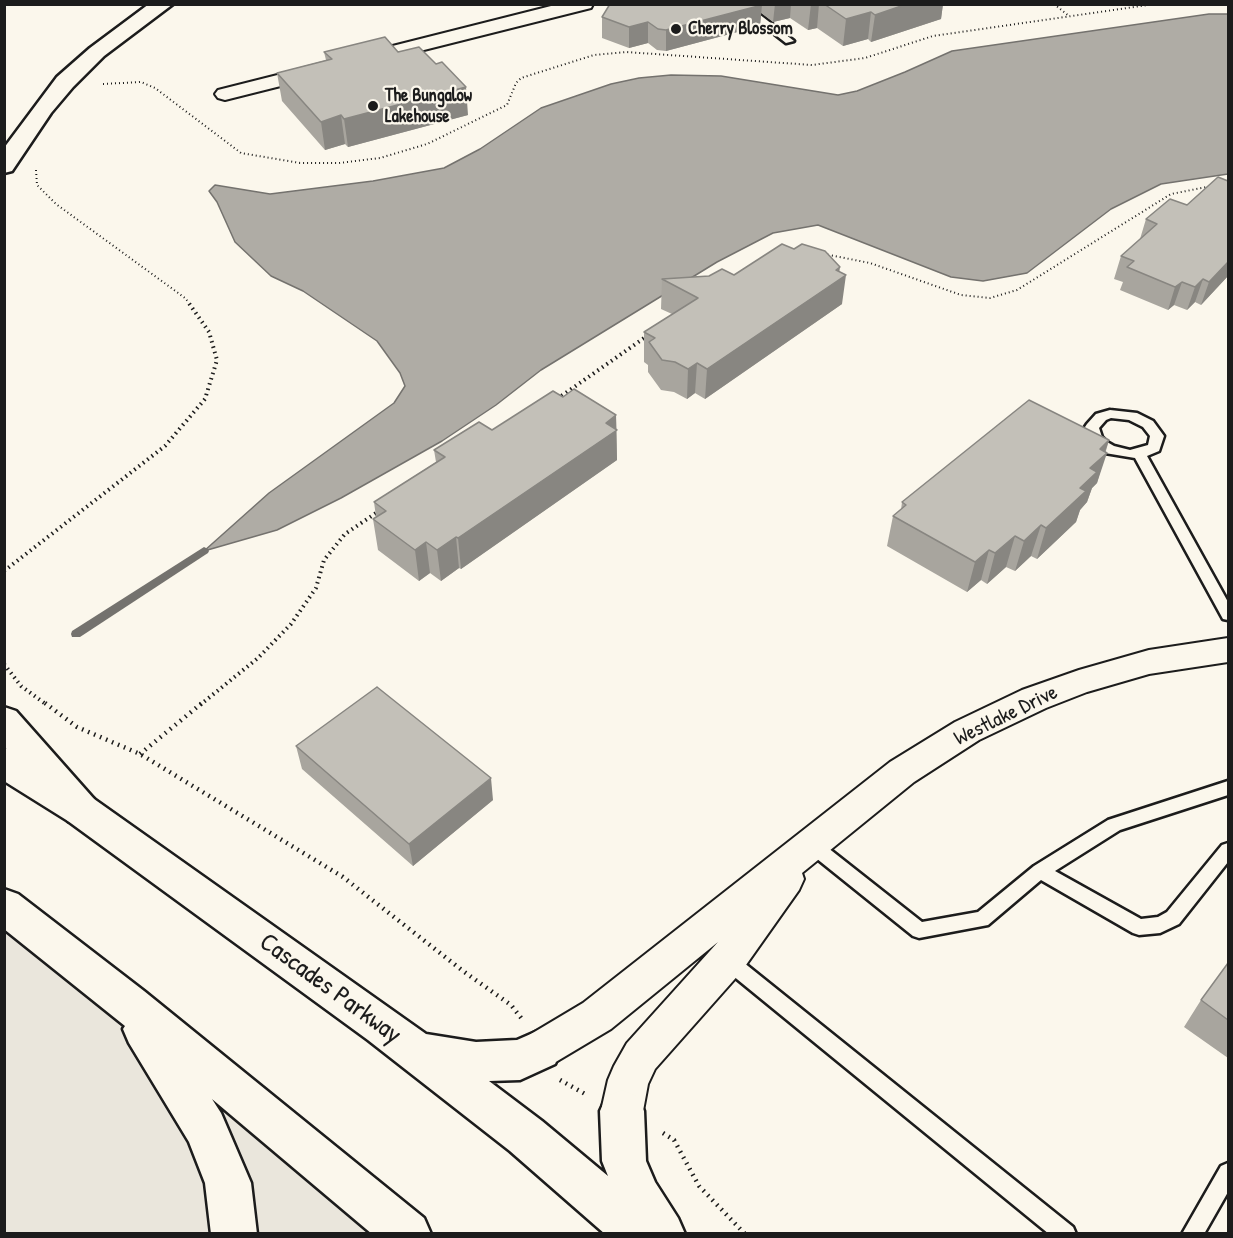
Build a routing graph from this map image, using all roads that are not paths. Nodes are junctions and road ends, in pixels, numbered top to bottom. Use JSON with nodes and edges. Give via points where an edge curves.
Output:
{"nodes":[{"id":1,"x":162,"y":4,"type":"edge"},
{"id":2,"x":584,"y":4,"type":"edge"},
{"id":3,"x":740,"y":4,"type":"edge"},
{"id":4,"x":789,"y":41,"type":"dead end"},
{"id":5,"x":225,"y":94,"type":"dead end"},
{"id":6,"x":4,"y":166,"type":"edge"},
{"id":7,"x":1139,"y":454,"type":"junction"},
{"id":8,"x":1228,"y":615,"type":"edge"},
{"id":9,"x":1228,"y":650,"type":"edge"},
{"id":10,"x":4,"y":721,"type":"edge"},
{"id":11,"x":4,"y":762,"type":"edge"},
{"id":12,"x":1228,"y":788,"type":"edge"},
{"id":13,"x":81,"y":810,"type":"junction"},
{"id":14,"x":812,"y":845,"type":"junction"},
{"id":15,"x":1228,"y":850,"type":"edge"},
{"id":16,"x":1040,"y":872,"type":"junction"},
{"id":17,"x":4,"y":906,"type":"edge"},
{"id":18,"x":727,"y":960,"type":"junction"},
{"id":19,"x":129,"y":1004,"type":"junction"},
{"id":20,"x":540,"y":1049,"type":"joint"},
{"id":21,"x":417,"y":1052,"type":"junction"},
{"id":22,"x":609,"y":1104,"type":"joint"},
{"id":23,"x":1228,"y":1173,"type":"edge"},
{"id":24,"x":234,"y":1233,"type":"edge"},
{"id":25,"x":408,"y":1233,"type":"edge"},
{"id":26,"x":642,"y":1233,"type":"edge"},
{"id":27,"x":662,"y":1233,"type":"edge"},
{"id":28,"x":1066,"y":1233,"type":"edge"},
{"id":29,"x":1192,"y":1233,"type":"edge"}],
"edges":[{"from":1,"to":6,"type":"main road","via":[[97,51],[65,82]]},
{"from":2,"to":5,"type":"street"},
{"from":3,"to":4,"type":"lane"},
{"from":7,"to":7,"type":"lane","via":[[1154,448],[1156,442],[1154,430],[1148,424],[1120,414],[1095,422],[1093,433],[1102,445],[1120,453]]},
{"from":7,"to":8,"type":"lane"},
{"from":9,"to":14,"type":"street","name":"Westlake Drive","via":[[1149,662],[1034,699],[967,731],[902,772]]},
{"from":10,"to":13,"type":"main road"},
{"from":11,"to":13,"type":"main road","name":"Cascades Parkway"},
{"from":12,"to":16,"type":"lane","via":[[1114,825]]},
{"from":13,"to":21,"type":"main road","name":"Cascades Parkway"},
{"from":14,"to":16,"type":"lane","via":[[919,930],[982,919]]},
{"from":14,"to":18,"type":"street","name":"Westlake Drive"},
{"from":14,"to":20,"type":"street","name":"Westlake Drive","via":[[597,1017]]},
{"from":15,"to":16,"type":"lane","via":[[1173,918],[1160,925],[1139,927]]},
{"from":17,"to":19,"type":"main road"},
{"from":18,"to":22,"type":"street","name":"Westlake Drive","via":[[641,1056]]},
{"from":18,"to":28,"type":"lane"},
{"from":19,"to":24,"type":"main road","via":[[205,1128],[228,1183]]},
{"from":19,"to":25,"type":"main road"},
{"from":20,"to":21,"type":"main road","via":[[520,1060],[476,1062]]},
{"from":21,"to":26,"type":"main road","name":"Cascades Parkway"},
{"from":22,"to":27,"type":"main road","via":[[624,1161],[639,1198]]},
{"from":23,"to":29,"type":"lane"}]}
